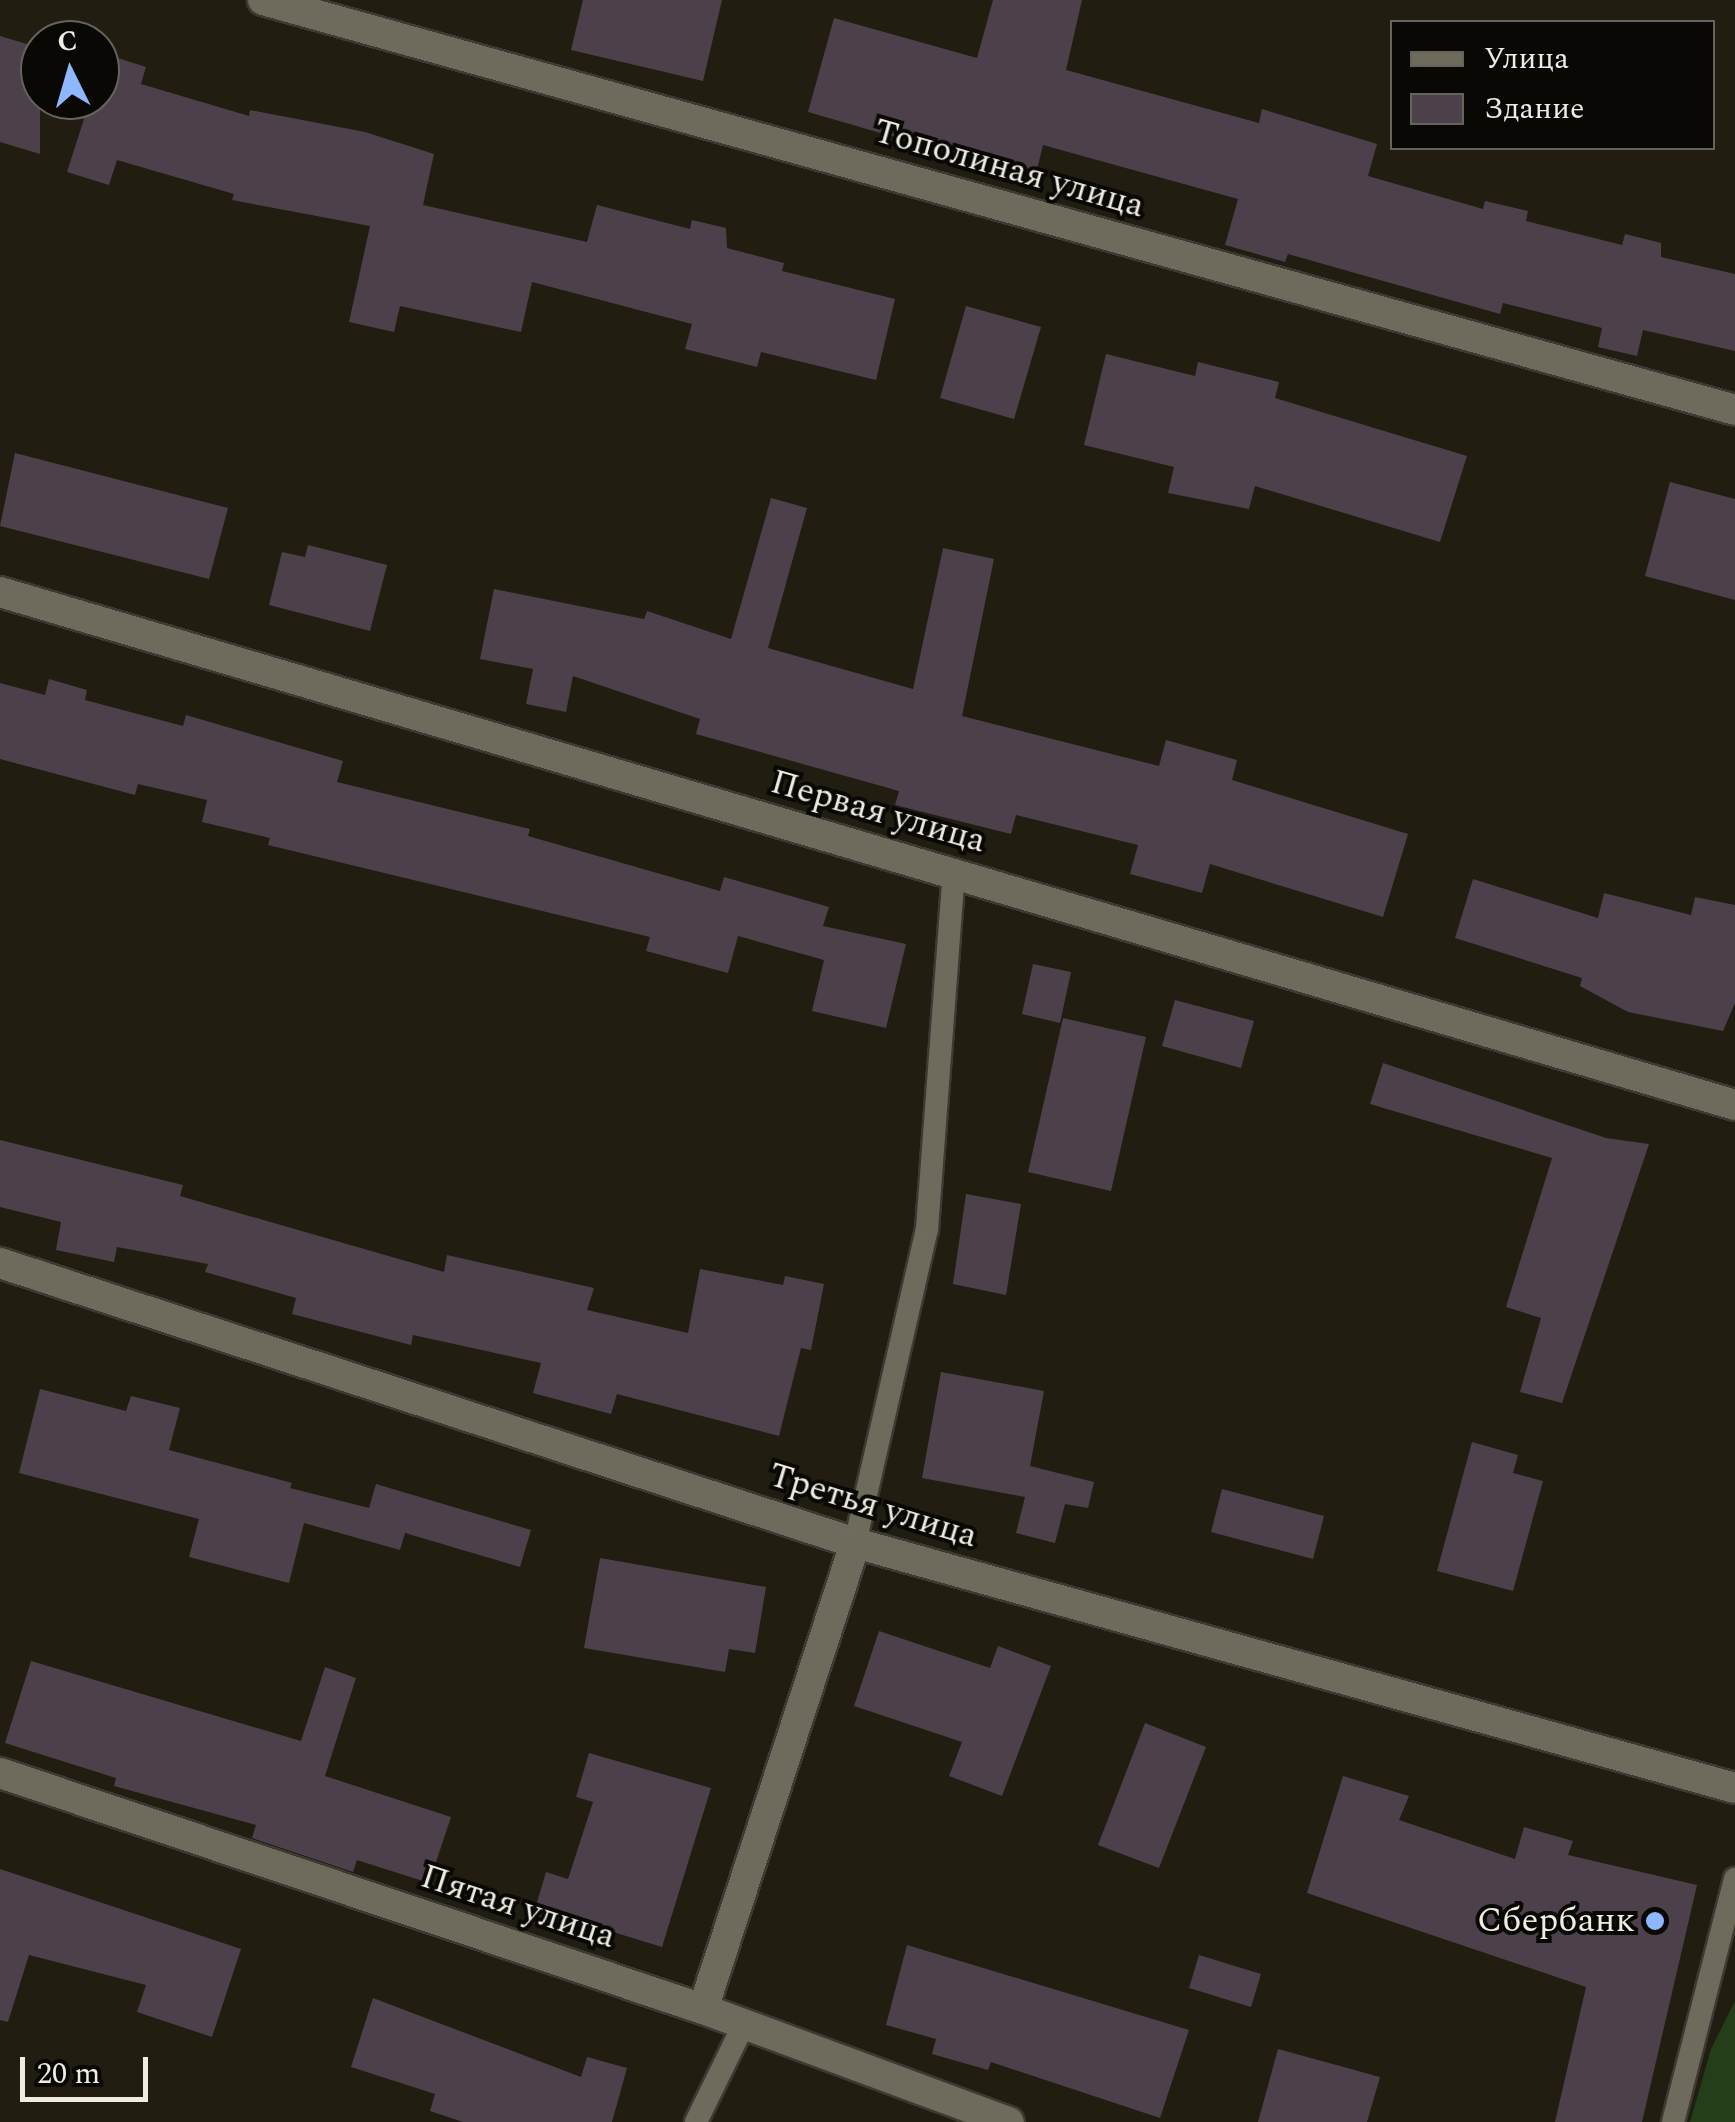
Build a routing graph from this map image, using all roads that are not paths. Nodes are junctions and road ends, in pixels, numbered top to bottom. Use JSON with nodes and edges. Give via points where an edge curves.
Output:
{"nodes":[{"id":1,"x":263,"y":0,"type":"edge"},
{"id":2,"x":1735,"y":410,"type":"edge"},
{"id":3,"x":0,"y":592,"type":"edge"},
{"id":4,"x":954,"y":874,"type":"junction"},
{"id":5,"x":1735,"y":1105,"type":"edge"},
{"id":6,"x":0,"y":1264,"type":"edge"},
{"id":7,"x":855,"y":1543,"type":"junction"},
{"id":8,"x":0,"y":1774,"type":"edge"},
{"id":9,"x":1735,"y":1788,"type":"edge"},
{"id":10,"x":1735,"y":1879,"type":"edge"},
{"id":11,"x":703,"y":2008,"type":"junction"},
{"id":12,"x":744,"y":2024,"type":"junction"},
{"id":13,"x":696,"y":2122,"type":"edge"},
{"id":14,"x":1008,"y":2122,"type":"edge"},
{"id":15,"x":1674,"y":2122,"type":"edge"}],
"edges":[{"from":1,"to":2,"type":"street","name":"Тополиная улица"},
{"from":3,"to":4,"type":"street","name":"Первая улица"},
{"from":4,"to":5,"type":"street","name":"Первая улица"},
{"from":4,"to":7,"type":"lane","via":[[927,1229]]},
{"from":6,"to":7,"type":"street","name":"Третья улица"},
{"from":7,"to":9,"type":"street","name":"Третья улица"},
{"from":7,"to":11,"type":"street"},
{"from":8,"to":11,"type":"street","name":"Пятая улица"},
{"from":10,"to":15,"type":"lane"},
{"from":11,"to":12,"type":"street","name":"Пятая улица"},
{"from":12,"to":13,"type":"lane"},
{"from":12,"to":14,"type":"street","name":"Пятая улица"}]}
